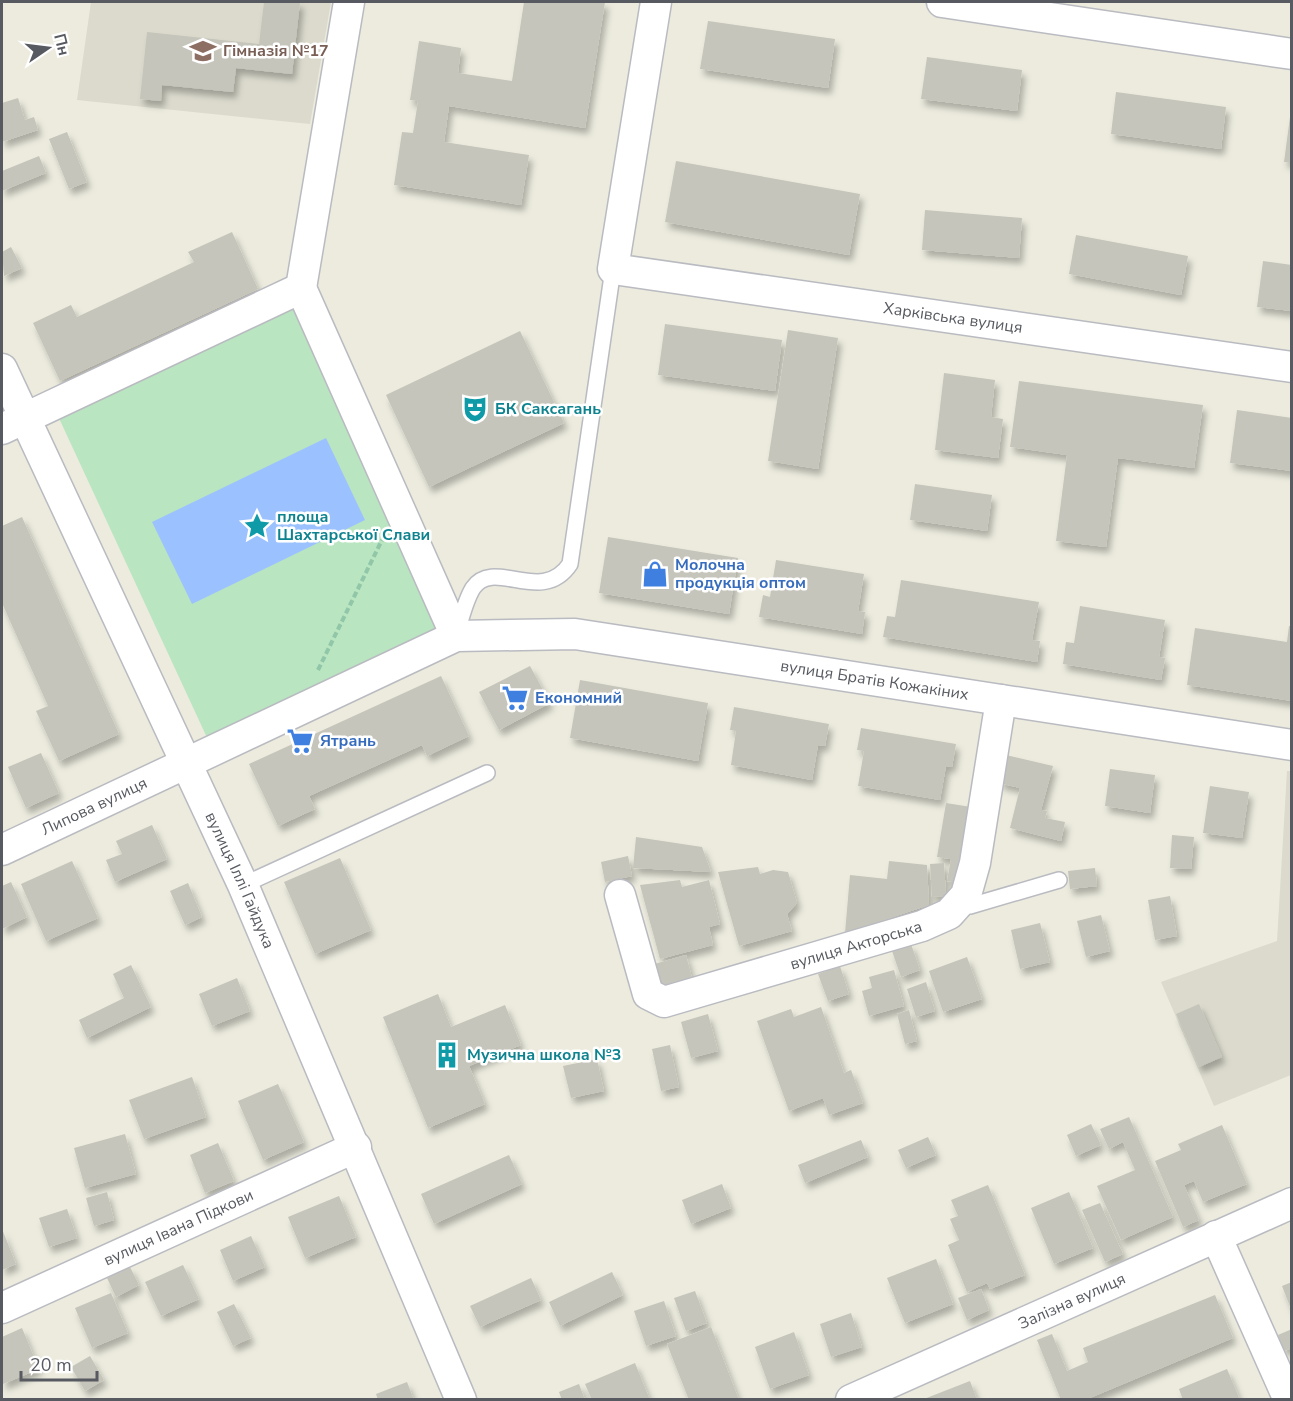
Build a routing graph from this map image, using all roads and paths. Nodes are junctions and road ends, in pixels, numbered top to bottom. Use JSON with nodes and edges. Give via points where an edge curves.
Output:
{"nodes":[{"id":1,"x":349,"y":2,"type":"edge"},
{"id":2,"x":656,"y":2,"type":"edge"},
{"id":3,"x":942,"y":2,"type":"edge"},
{"id":4,"x":1292,"y":54,"type":"edge"},
{"id":5,"x":613,"y":269,"type":"junction"},
{"id":6,"x":301,"y":288,"type":"junction"},
{"id":7,"x":1292,"y":367,"type":"edge"},
{"id":8,"x":2,"y":369,"type":"edge"},
{"id":9,"x":12,"y":424,"type":"edge"},
{"id":10,"x":398,"y":507,"type":"junction"},
{"id":11,"x":456,"y":636,"type":"junction"},
{"id":12,"x":1001,"y":700,"type":"junction"},
{"id":13,"x":298,"y":711,"type":"junction"},
{"id":14,"x":1292,"y":746,"type":"edge"},
{"id":15,"x":188,"y":762,"type":"junction"},
{"id":16,"x":487,"y":773,"type":"dead end"},
{"id":17,"x":2,"y":850,"type":"edge"},
{"id":18,"x":1059,"y":880,"type":"dead end"},
{"id":19,"x":243,"y":885,"type":"junction"},
{"id":20,"x":620,"y":895,"type":"dead end"},
{"id":21,"x":956,"y":906,"type":"junction"},
{"id":22,"x":356,"y":1147,"type":"junction"},
{"id":23,"x":1292,"y":1203,"type":"edge"},
{"id":24,"x":1216,"y":1236,"type":"junction"},
{"id":25,"x":2,"y":1308,"type":"edge"},
{"id":26,"x":461,"y":1400,"type":"edge"},
{"id":27,"x":851,"y":1400,"type":"edge"},
{"id":28,"x":1289,"y":1400,"type":"edge"}],
"edges":[{"from":1,"to":6,"type":"street"},
{"from":2,"to":5,"type":"street"},
{"from":3,"to":4,"type":"street"},
{"from":5,"to":7,"type":"street","name":"Харківська вулиця"},
{"from":5,"to":11,"type":"lane","via":[[570,564],[556,580],[545,583],[485,579],[474,586]]},
{"from":6,"to":9,"type":"street"},
{"from":6,"to":10,"type":"street"},
{"from":8,"to":9,"type":"street","name":"вулиця Іллі Гайдука"},
{"from":9,"to":15,"type":"street","name":"вулиця Іллі Гайдука"},
{"from":10,"to":11,"type":"street"},
{"from":10,"to":13,"type":"path"},
{"from":11,"to":12,"type":"street","name":"вулиця Братів Кожакіних","via":[[575,634]]},
{"from":11,"to":13,"type":"street"},
{"from":12,"to":14,"type":"street","name":"вулиця Братів Кожакіних"},
{"from":12,"to":21,"type":"street","name":"вулиця Акторська","via":[[975,863],[966,895]]},
{"from":13,"to":15,"type":"street"},
{"from":15,"to":17,"type":"street","name":"Липова вулиця"},
{"from":15,"to":19,"type":"street","name":"вулиця Іллі Гайдука"},
{"from":16,"to":19,"type":"lane"},
{"from":18,"to":21,"type":"lane","via":[[970,906]]},
{"from":19,"to":22,"type":"street","name":"вулиця Іллі Гайдука"},
{"from":20,"to":21,"type":"street","name":"вулиця Акторська","via":[[648,994],[664,1002],[922,926],[950,914]]},
{"from":22,"to":25,"type":"street","name":"вулиця Івана Підкови"},
{"from":22,"to":26,"type":"street","name":"вулиця Іллі Гайдука"},
{"from":23,"to":24,"type":"street","name":"Залізна вулиця"},
{"from":24,"to":27,"type":"street","name":"Залізна вулиця"},
{"from":24,"to":28,"type":"street"}]}
